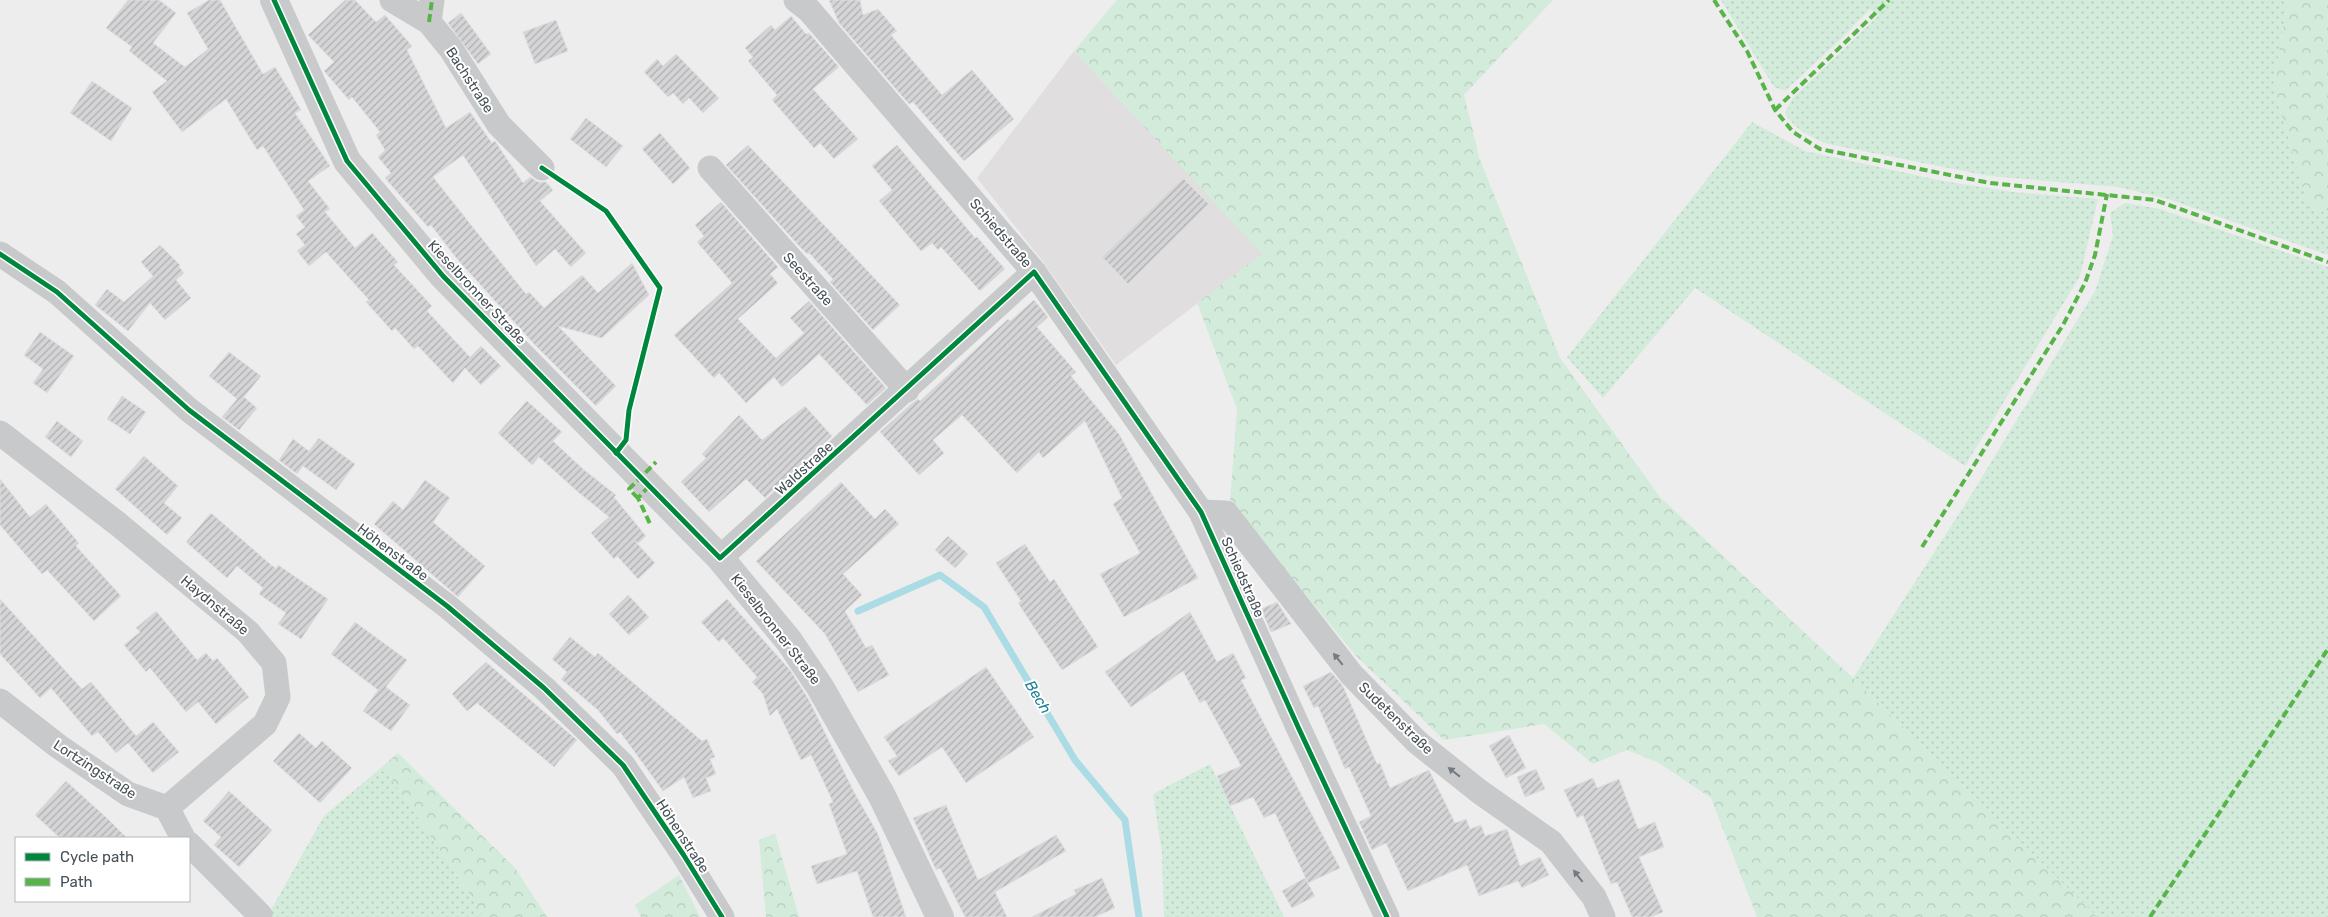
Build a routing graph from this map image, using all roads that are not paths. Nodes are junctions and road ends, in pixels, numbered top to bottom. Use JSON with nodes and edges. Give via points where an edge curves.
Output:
{"nodes":[{"id":1,"x":274,"y":0,"type":"edge"},
{"id":2,"x":392,"y":0,"type":"edge"},
{"id":3,"x":796,"y":0,"type":"edge"},
{"id":4,"x":430,"y":11,"type":"edge"},
{"id":5,"x":542,"y":168,"type":"dead end"},
{"id":6,"x":710,"y":168,"type":"dead end"},
{"id":7,"x":0,"y":254,"type":"edge"},
{"id":8,"x":1034,"y":272,"type":"junction"},
{"id":9,"x":907,"y":390,"type":"junction"},
{"id":10,"x":0,"y":433,"type":"edge"},
{"id":11,"x":1201,"y":512,"type":"junction"},
{"id":12,"x":720,"y":558,"type":"junction"},
{"id":13,"x":0,"y":701,"type":"edge"},
{"id":14,"x":167,"y":808,"type":"junction"},
{"id":15,"x":182,"y":837,"type":"edge"},
{"id":16,"x":190,"y":845,"type":"edge"},
{"id":17,"x":260,"y":916,"type":"edge"},
{"id":18,"x":722,"y":917,"type":"edge"},
{"id":19,"x":940,"y":917,"type":"edge"},
{"id":20,"x":1387,"y":917,"type":"edge"},
{"id":21,"x":1603,"y":917,"type":"edge"}],
"edges":[{"from":1,"to":12,"type":"main road","name":"Kieselbronner Straße","via":[[347,161],[443,276]]},
{"from":2,"to":4,"type":"street","name":"Bachstraße"},
{"from":3,"to":8,"type":"street","name":"Schiedstraße","via":[[809,10]]},
{"from":4,"to":5,"type":"street","name":"Bachstraße","via":[[498,125]]},
{"from":6,"to":9,"type":"street","name":"Seestraße"},
{"from":7,"to":18,"type":"street","name":"Höhenstraße","via":[[57,292],[189,410],[448,606],[544,688],[623,765]]},
{"from":8,"to":9,"type":"street","name":"Waldstraße"},
{"from":8,"to":11,"type":"street","name":"Schiedstraße"},
{"from":9,"to":12,"type":"street","name":"Waldstraße"},
{"from":10,"to":14,"type":"street","name":"Haydnstraße","via":[[118,524],[248,632],[274,663],[278,697],[265,724]]},
{"from":11,"to":20,"type":"street","name":"Schiedstraße"},
{"from":21,"to":11,"type":"street","name":"Sudetenstraße","one_way":true,"via":[[1594,898],[1551,842],[1417,742],[1351,674],[1226,514]]},
{"from":12,"to":19,"type":"main road","name":"Kieselbronner Straße","via":[[788,641],[820,687],[882,796]]},
{"from":13,"to":14,"type":"street","name":"Lortzingstraße","via":[[128,794]]},
{"from":14,"to":15,"type":"street"},
{"from":16,"to":17,"type":"street"}]}
